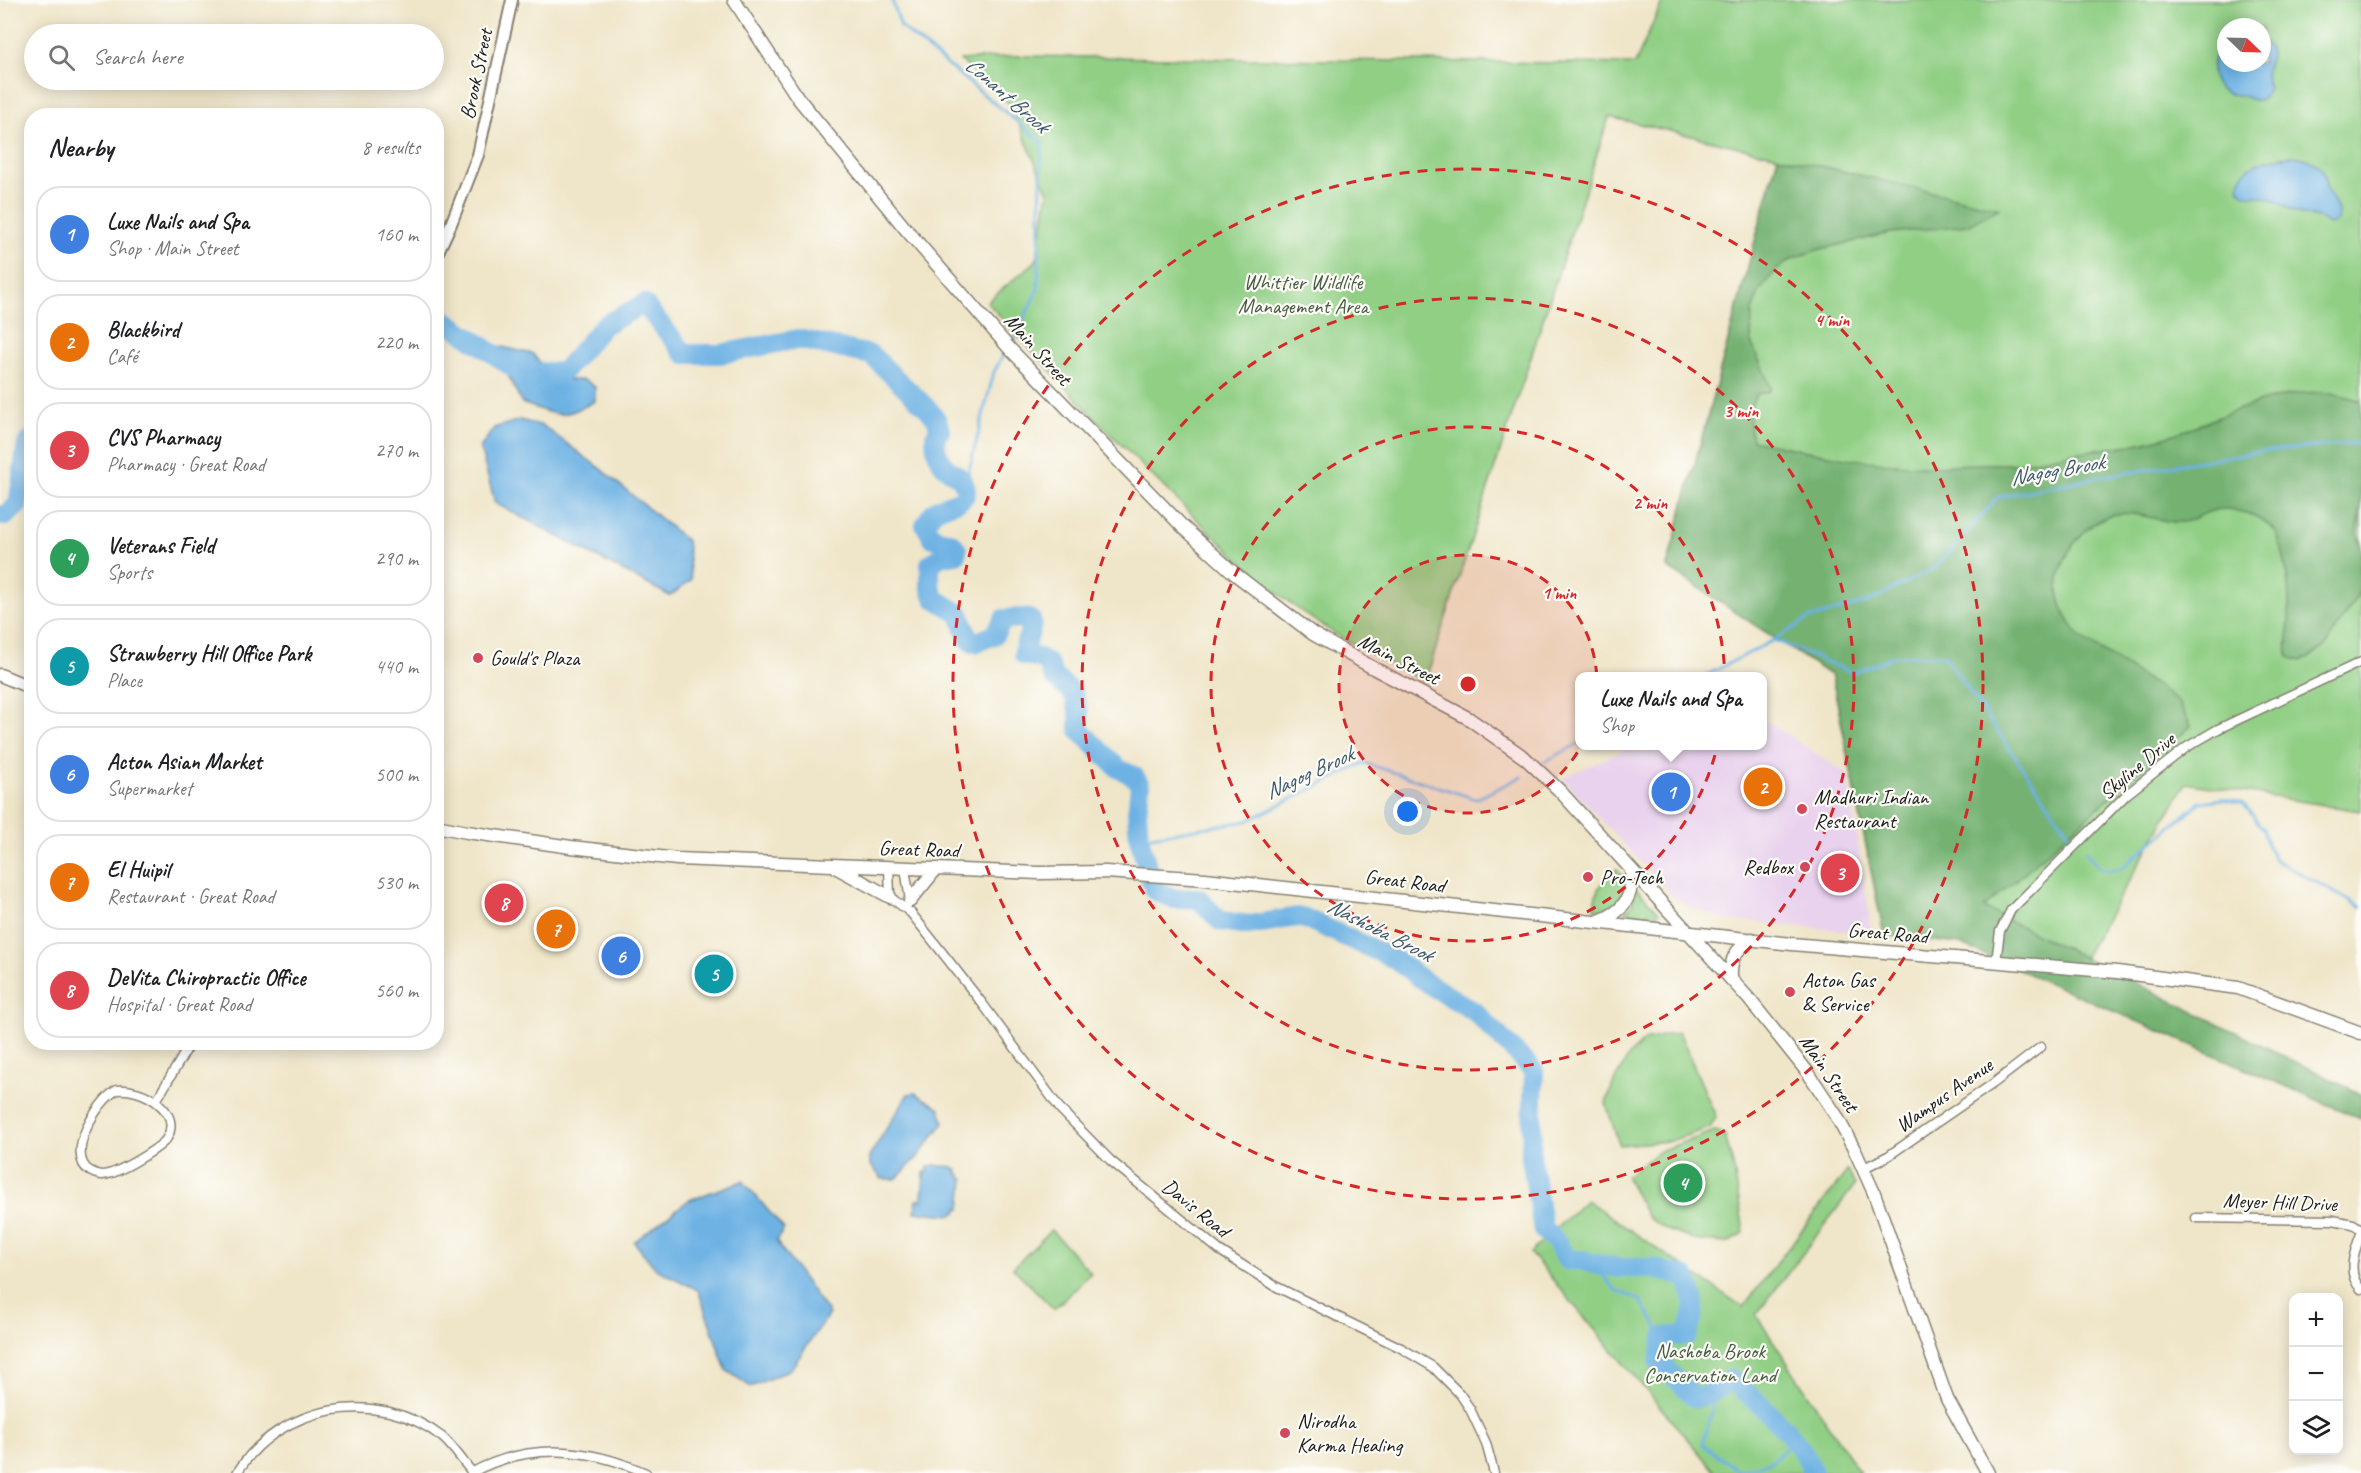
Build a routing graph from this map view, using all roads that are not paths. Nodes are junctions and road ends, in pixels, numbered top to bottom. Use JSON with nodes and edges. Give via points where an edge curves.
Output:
{"nodes":[{"id":1,"x":512,"y":0,"type":"edge"},
{"id":2,"x":734,"y":0,"type":"edge"},
{"id":3,"x":444,"y":239,"type":"edge"},
{"id":4,"x":2361,"y":662,"type":"edge"},
{"id":5,"x":0,"y":675,"type":"edge"},
{"id":6,"x":24,"y":685,"type":"edge"},
{"id":7,"x":444,"y":828,"type":"edge"},
{"id":8,"x":833,"y":866,"type":"junction"},
{"id":9,"x":889,"y":867,"type":"junction"},
{"id":10,"x":905,"y":868,"type":"junction"},
{"id":11,"x":936,"y":869,"type":"junction"},
{"id":12,"x":1631,"y":869,"type":"junction"},
{"id":13,"x":890,"y":897,"type":"junction"},
{"id":14,"x":911,"y":907,"type":"junction"},
{"id":15,"x":1598,"y":922,"type":"junction"},
{"id":16,"x":1691,"y":933,"type":"junction"},
{"id":17,"x":1752,"y":939,"type":"junction"},
{"id":18,"x":1996,"y":962,"type":"junction"},
{"id":19,"x":1731,"y":978,"type":"junction"},
{"id":20,"x":2361,"y":1033,"type":"edge"},
{"id":21,"x":2041,"y":1047,"type":"dead end"},
{"id":22,"x":186,"y":1050,"type":"edge"},
{"id":23,"x":156,"y":1101,"type":"junction"},
{"id":24,"x":1864,"y":1168,"type":"junction"},
{"id":25,"x":2196,"y":1218,"type":"dead end"},
{"id":26,"x":2361,"y":1229,"type":"edge"},
{"id":27,"x":2361,"y":1234,"type":"edge"},
{"id":28,"x":2361,"y":1289,"type":"edge"},
{"id":29,"x":237,"y":1473,"type":"edge"},
{"id":30,"x":471,"y":1473,"type":"edge"},
{"id":31,"x":646,"y":1473,"type":"edge"},
{"id":32,"x":1494,"y":1473,"type":"edge"},
{"id":33,"x":1988,"y":1473,"type":"edge"}],
"edges":[{"from":1,"to":3,"type":"street","name":"Brook Street","via":[[478,155]]},
{"from":2,"to":12,"type":"main road","name":"Main Street","via":[[798,98],[882,201],[1010,349],[1182,526],[1234,573],[1313,634],[1468,717],[1508,744],[1559,790]]},
{"from":4,"to":18,"type":"street","name":"Skyline Drive","via":[[2200,738],[2155,771],[2010,910],[2000,932]]},
{"from":5,"to":6,"type":"main road"},
{"from":7,"to":8,"type":"main road","name":"Great Road","via":[[677,859]]},
{"from":8,"to":9,"type":"main road","name":"Great Road"},
{"from":8,"to":13,"type":"main road"},
{"from":9,"to":10,"type":"main road","name":"Great Road"},
{"from":9,"to":13,"type":"street"},
{"from":10,"to":11,"type":"main road","name":"Great Road"},
{"from":10,"to":14,"type":"street","name":"Davis Road"},
{"from":11,"to":14,"type":"main road"},
{"from":11,"to":15,"type":"main road","name":"Great Road","via":[[1158,875]]},
{"from":12,"to":15,"type":"main road","via":[[1633,880],[1628,900],[1614,915]]},
{"from":12,"to":16,"type":"main road","name":"Main Street"},
{"from":13,"to":14,"type":"street","name":"Davis Road"},
{"from":14,"to":32,"type":"street","name":"Davis Road","via":[[1061,1110],[1111,1161],[1219,1250],[1275,1286],[1401,1347],[1433,1367],[1470,1409],[1486,1443]]},
{"from":15,"to":16,"type":"main road","name":"Great Road"},
{"from":16,"to":17,"type":"main road","name":"Great Road"},
{"from":16,"to":19,"type":"main road","name":"Main Street"},
{"from":17,"to":18,"type":"main road","name":"Great Road"},
{"from":17,"to":19,"type":"main road","via":[[1732,957]]},
{"from":18,"to":20,"type":"main road","name":"Great Road","via":[[2238,988]]},
{"from":19,"to":24,"type":"main road","name":"Main Street","via":[[1809,1074]]},
{"from":21,"to":24,"type":"street","name":"Wampus Avenue","via":[[1888,1156]]},
{"from":22,"to":23,"type":"street"},
{"from":23,"to":23,"type":"street","via":[[170,1124],[162,1144],[109,1174],[94,1173],[84,1166],[79,1155],[81,1143],[110,1095],[126,1090]]},
{"from":24,"to":33,"type":"main road","name":"Main Street","via":[[1947,1399]]},
{"from":25,"to":26,"type":"street","name":"Meyer Hill Drive","via":[[2322,1219]]},
{"from":27,"to":28,"type":"street","name":"Meyer Hill Drive","via":[[2352,1273]]},
{"from":29,"to":30,"type":"street","via":[[260,1444],[292,1422],[327,1410],[358,1407],[394,1413],[428,1428],[451,1446]]},
{"from":30,"to":31,"type":"street","via":[[525,1454],[550,1451],[594,1454]]}]}
